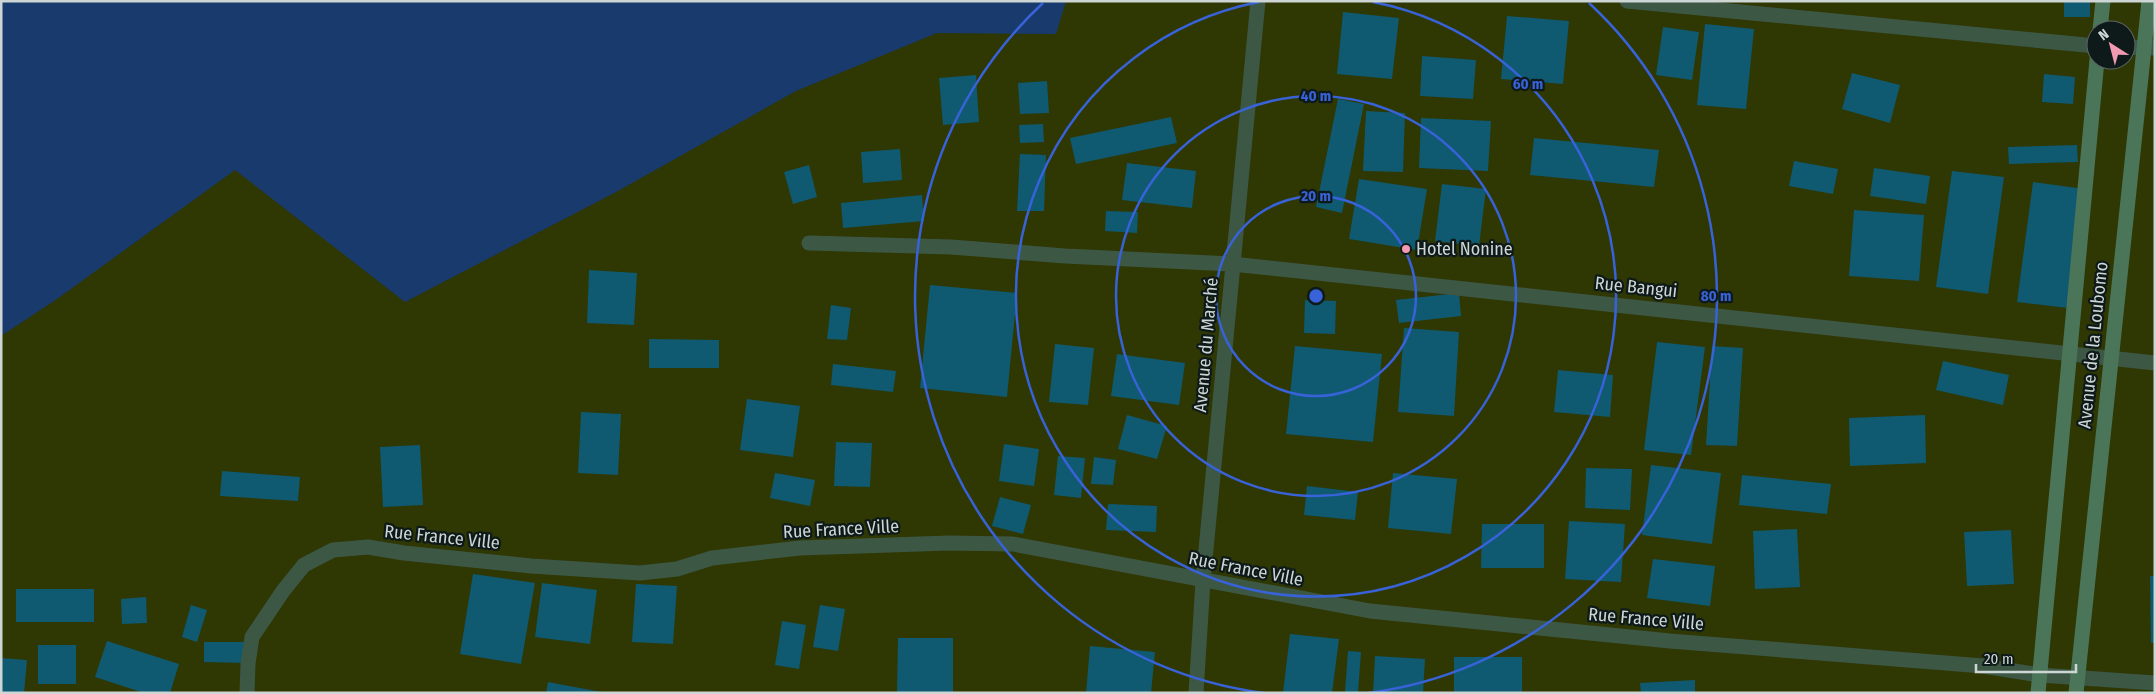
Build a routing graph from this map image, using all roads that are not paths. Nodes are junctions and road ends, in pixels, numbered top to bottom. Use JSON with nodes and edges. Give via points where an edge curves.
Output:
{"nodes":[{"id":1,"x":1258,"y":1,"type":"edge"},
{"id":2,"x":1627,"y":1,"type":"edge"},
{"id":3,"x":2103,"y":1,"type":"edge"},
{"id":4,"x":2149,"y":1,"type":"edge"},
{"id":5,"x":2101,"y":20,"type":"edge"},
{"id":6,"x":2086,"y":45,"type":"edge"},
{"id":7,"x":2136,"y":47,"type":"edge"},
{"id":8,"x":2150,"y":48,"type":"edge"},
{"id":9,"x":2096,"y":70,"type":"edge"},
{"id":10,"x":809,"y":244,"type":"dead end"},
{"id":11,"x":1232,"y":264,"type":"junction"},
{"id":12,"x":2072,"y":353,"type":"junction"},
{"id":13,"x":2110,"y":360,"type":"junction"},
{"id":14,"x":2155,"y":364,"type":"edge"},
{"id":15,"x":1204,"y":581,"type":"junction"},
{"id":16,"x":2040,"y":675,"type":"junction"},
{"id":17,"x":2077,"y":677,"type":"junction"},
{"id":18,"x":2155,"y":682,"type":"edge"},
{"id":19,"x":247,"y":693,"type":"edge"},
{"id":20,"x":1196,"y":693,"type":"edge"},
{"id":21,"x":2038,"y":693,"type":"edge"},
{"id":22,"x":2076,"y":693,"type":"edge"}],
"edges":[{"from":1,"to":11,"type":"street","name":"Avenue du Marché"},
{"from":2,"to":6,"type":"street"},
{"from":3,"to":5,"type":"street"},
{"from":4,"to":8,"type":"street","name":"Avenue de la Loubomo"},
{"from":7,"to":8,"type":"street"},
{"from":8,"to":13,"type":"street","name":"Avenue de la Loubomo"},
{"from":9,"to":12,"type":"street","name":"Avenue de la Loubomo"},
{"from":10,"to":11,"type":"street","name":"Rue Bangui","via":[[951,247]]},
{"from":11,"to":12,"type":"street","name":"Rue Bangui"},
{"from":11,"to":15,"type":"street","name":"Avenue du Marché"},
{"from":12,"to":13,"type":"street","name":"Rue Bangui"},
{"from":12,"to":16,"type":"street","name":"Avenue de la Loubomo"},
{"from":13,"to":14,"type":"street","name":"Rue Bangui"},
{"from":13,"to":17,"type":"street","name":"Avenue de la Loubomo"},
{"from":15,"to":16,"type":"street","name":"Rue France Ville","via":[[1370,611],[1680,642],[1982,666]]},
{"from":15,"to":19,"type":"street","name":"Rue France Ville","via":[[1013,544],[800,548],[712,558],[677,569],[640,573],[531,566],[368,547],[333,550],[304,565],[252,637]]},
{"from":15,"to":20,"type":"street","name":"Avenue du Marché"},
{"from":16,"to":17,"type":"street","name":"Rue France Ville"},
{"from":16,"to":21,"type":"street","name":"Avenue de la Loubomo"},
{"from":17,"to":18,"type":"street","name":"Rue France Ville"},
{"from":17,"to":22,"type":"street","name":"Avenue de la Loubomo"}]}
